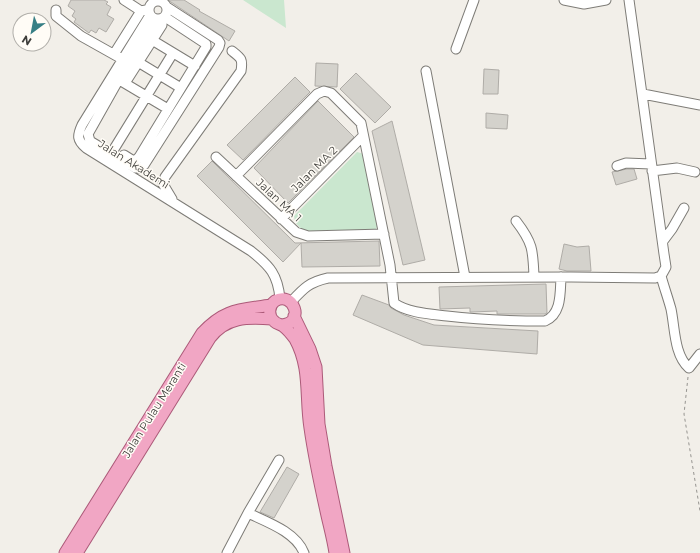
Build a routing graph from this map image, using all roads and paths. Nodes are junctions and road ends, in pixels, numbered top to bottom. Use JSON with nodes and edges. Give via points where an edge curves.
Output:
{"nodes":[{"id":1,"x":124,"y":0,"type":"edge"},
{"id":2,"x":474,"y":0,"type":"edge"},
{"id":3,"x":564,"y":0,"type":"edge"},
{"id":4,"x":606,"y":0,"type":"edge"},
{"id":5,"x":629,"y":0,"type":"edge"},
{"id":6,"x":167,"y":7,"type":"junction"},
{"id":7,"x":56,"y":10,"type":"dead end"},
{"id":8,"x":154,"y":15,"type":"junction"},
{"id":9,"x":152,"y":40,"type":"junction"},
{"id":10,"x":456,"y":49,"type":"dead end"},
{"id":11,"x":232,"y":51,"type":"dead end"},
{"id":12,"x":173,"y":53,"type":"junction"},
{"id":13,"x":127,"y":58,"type":"junction"},
{"id":14,"x":195,"y":66,"type":"junction"},
{"id":15,"x":426,"y":71,"type":"dead end"},
{"id":16,"x":159,"y":75,"type":"junction"},
{"id":17,"x":122,"y":81,"type":"junction"},
{"id":18,"x":181,"y":88,"type":"junction"},
{"id":19,"x":643,"y":94,"type":"junction"},
{"id":20,"x":146,"y":96,"type":"junction"},
{"id":21,"x":700,"y":106,"type":"edge"},
{"id":22,"x":168,"y":109,"type":"junction"},
{"id":23,"x":88,"y":134,"type":"junction"},
{"id":24,"x":363,"y":136,"type":"junction"},
{"id":25,"x":114,"y":149,"type":"junction"},
{"id":26,"x":216,"y":157,"type":"dead end"},
{"id":27,"x":617,"y":166,"type":"dead end"},
{"id":28,"x":652,"y":168,"type":"junction"},
{"id":29,"x":696,"y":172,"type":"dead end"},
{"id":30,"x":236,"y":176,"type":"junction"},
{"id":31,"x":176,"y":203,"type":"junction"},
{"id":32,"x":684,"y":208,"type":"dead end"},
{"id":33,"x":281,"y":219,"type":"junction"},
{"id":34,"x":516,"y":221,"type":"dead end"},
{"id":35,"x":384,"y":234,"type":"junction"},
{"id":36,"x":663,"y":241,"type":"junction"},
{"id":37,"x":661,"y":276,"type":"junction"},
{"id":38,"x":392,"y":277,"type":"junction"},
{"id":39,"x":534,"y":277,"type":"junction"},
{"id":40,"x":561,"y":277,"type":"junction"},
{"id":41,"x":465,"y":278,"type":"junction"},
{"id":42,"x":281,"y":302,"type":"junction"},
{"id":43,"x":294,"y":316,"type":"junction"},
{"id":44,"x":277,"y":322,"type":"junction"},
{"id":45,"x":700,"y":354,"type":"edge"},
{"id":46,"x":689,"y":368,"type":"junction"},
{"id":47,"x":278,"y":460,"type":"dead end"},
{"id":48,"x":700,"y":510,"type":"edge"},
{"id":49,"x":248,"y":513,"type":"junction"},
{"id":50,"x":65,"y":553,"type":"edge"},
{"id":51,"x":77,"y":553,"type":"edge"},
{"id":52,"x":227,"y":553,"type":"edge"},
{"id":53,"x":304,"y":553,"type":"edge"},
{"id":54,"x":335,"y":553,"type":"edge"},
{"id":55,"x":344,"y":553,"type":"edge"}],
"edges":[{"from":1,"to":8,"type":"street"},
{"from":2,"to":10,"type":"street"},
{"from":3,"to":4,"type":"street","via":[[584,4]]},
{"from":5,"to":19,"type":"street"},
{"from":6,"to":8,"type":"street","via":[[167,12]]},
{"from":6,"to":8,"type":"street","via":[[159,1],[154,2],[151,4]]},
{"from":6,"to":23,"type":"street","via":[[218,40],[219,47],[140,168],[135,168],[90,141]]},
{"from":7,"to":13,"type":"street","via":[[56,16],[81,36]]},
{"from":8,"to":9,"type":"street","via":[[162,25]]},
{"from":8,"to":13,"type":"street","name":"Jalan Akademi"},
{"from":8,"to":14,"type":"street","via":[[206,44]]},
{"from":9,"to":12,"type":"street"},
{"from":9,"to":13,"type":"street"},
{"from":11,"to":31,"type":"street","via":[[240,57],[241,71],[164,177],[166,191]]},
{"from":12,"to":14,"type":"street"},
{"from":12,"to":16,"type":"street"},
{"from":13,"to":16,"type":"street"},
{"from":13,"to":17,"type":"street"},
{"from":13,"to":31,"type":"street","name":"Jalan Akademi","via":[[82,125],[78,134],[80,142]]},
{"from":14,"to":18,"type":"street"},
{"from":15,"to":41,"type":"street"},
{"from":16,"to":18,"type":"street"},
{"from":16,"to":20,"type":"street"},
{"from":17,"to":20,"type":"street"},
{"from":17,"to":23,"type":"street"},
{"from":18,"to":22,"type":"street"},
{"from":19,"to":21,"type":"street"},
{"from":19,"to":28,"type":"street"},
{"from":20,"to":22,"type":"street"},
{"from":20,"to":25,"type":"street"},
{"from":22,"to":25,"type":"street","via":[[136,160]]},
{"from":23,"to":25,"type":"street"},
{"from":24,"to":30,"type":"street","via":[[361,123],[331,93],[324,91],[317,94]]},
{"from":24,"to":33,"type":"street","name":"Jalan MA 2"},
{"from":24,"to":35,"type":"street"},
{"from":26,"to":30,"type":"street","name":"Jalan MA 1"},
{"from":27,"to":28,"type":"street","via":[[626,163]]},
{"from":28,"to":29,"type":"street","via":[[676,168]]},
{"from":28,"to":36,"type":"street"},
{"from":30,"to":33,"type":"street","name":"Jalan MA 1"},
{"from":31,"to":42,"type":"street","name":"Jalan Akademi","via":[[251,251],[271,268],[277,278]]},
{"from":32,"to":36,"type":"street"},
{"from":33,"to":35,"type":"street","name":"Jalan MA 1","via":[[301,235]]},
{"from":34,"to":39,"type":"street","via":[[527,235],[533,252]]},
{"from":35,"to":38,"type":"street"},
{"from":36,"to":37,"type":"street","via":[[666,268]]},
{"from":37,"to":40,"type":"street"},
{"from":37,"to":46,"type":"street","via":[[680,355]]},
{"from":38,"to":40,"type":"street","via":[[394,302],[421,313],[480,320],[545,321],[557,311]]},
{"from":38,"to":41,"type":"street"},
{"from":38,"to":42,"type":"street","via":[[318,280]]},
{"from":39,"to":40,"type":"street"},
{"from":39,"to":41,"type":"street"},
{"from":42,"to":43,"type":"main road","via":[[295,309]]},
{"from":42,"to":44,"type":"main road","via":[[270,312]]},
{"from":42,"to":50,"type":"main road","name":"Jalan Pulau Meranti","via":[[236,310],[221,316],[202,333]]},
{"from":43,"to":44,"type":"main road","via":[[288,324]]},
{"from":43,"to":55,"type":"main road","via":[[316,367],[319,424]]},
{"from":44,"to":51,"type":"main road","name":"Jalan Pulau Meranti","via":[[253,317],[231,321],[217,329]]},
{"from":44,"to":54,"type":"main road","via":[[294,338],[306,369],[309,426]]},
{"from":45,"to":46,"type":"street"},
{"from":46,"to":48,"type":"path","via":[[684,414]]},
{"from":47,"to":49,"type":"street"},
{"from":49,"to":52,"type":"street"},
{"from":49,"to":53,"type":"street","via":[[284,531],[297,541]]}]}
